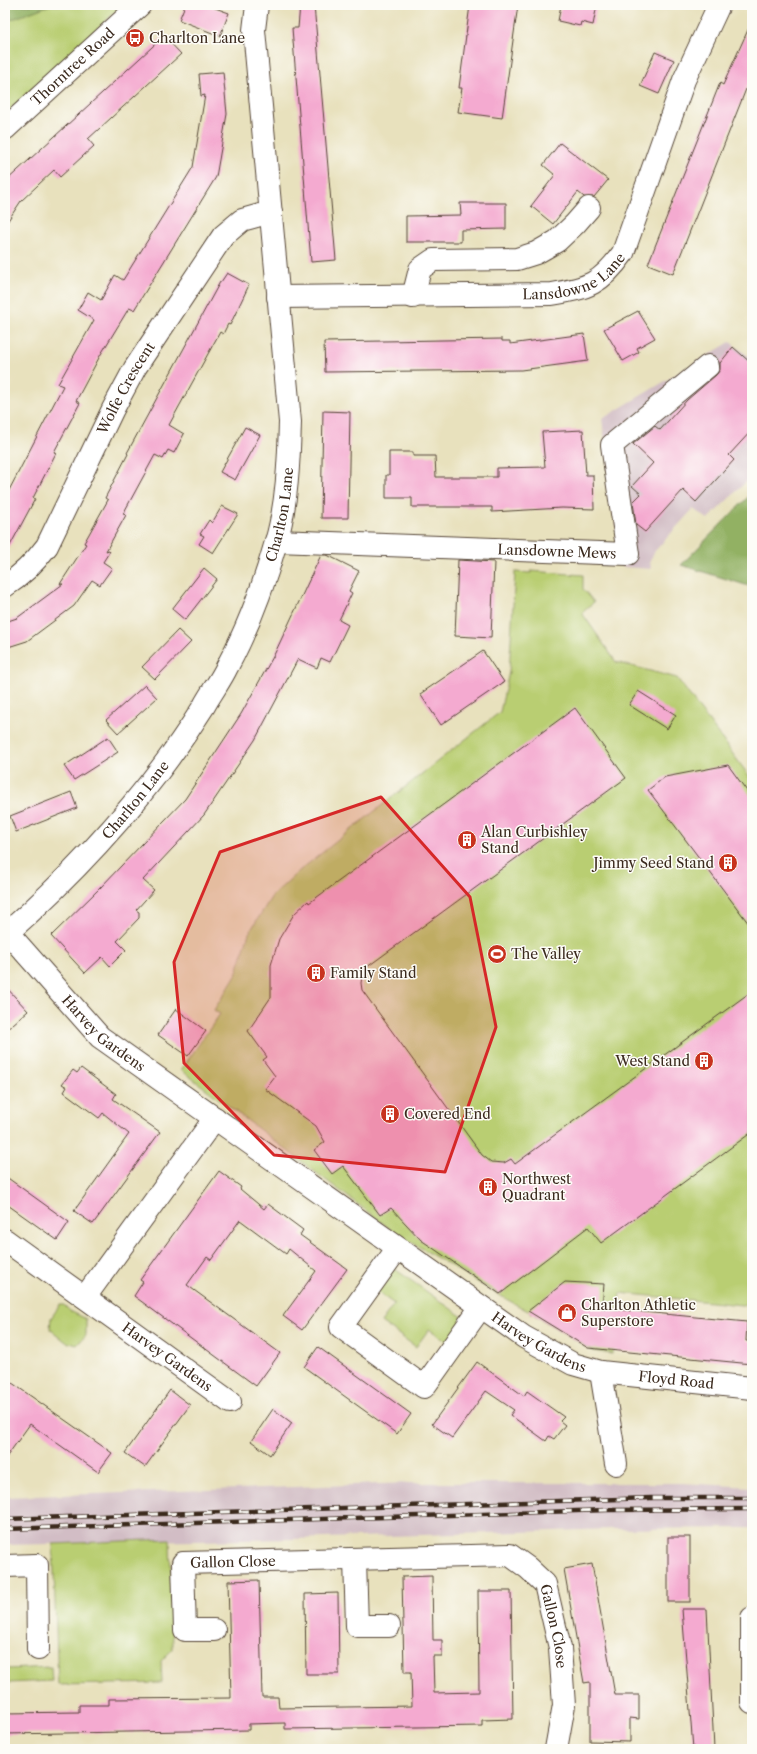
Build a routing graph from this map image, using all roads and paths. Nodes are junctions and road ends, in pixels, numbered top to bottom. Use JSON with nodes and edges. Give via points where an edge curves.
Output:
{"nodes":[{"id":1,"x":140,"y":5,"type":"edge"},
{"id":2,"x":257,"y":5,"type":"edge"},
{"id":3,"x":719,"y":5,"type":"edge"},
{"id":4,"x":5,"y":128,"type":"edge"},
{"id":5,"x":589,"y":208,"type":"dead end"},
{"id":6,"x":271,"y":212,"type":"junction"},
{"id":7,"x":278,"y":297,"type":"junction"},
{"id":8,"x":413,"y":297,"type":"junction"},
{"id":9,"x":708,"y":366,"type":"dead end"},
{"id":10,"x":276,"y":541,"type":"junction"},
{"id":11,"x":5,"y":586,"type":"edge"},
{"id":12,"x":7,"y":934,"type":"edge"},
{"id":13,"x":215,"y":1118,"type":"junction"},
{"id":14,"x":5,"y":1240,"type":"edge"},
{"id":15,"x":397,"y":1249,"type":"junction"},
{"id":16,"x":85,"y":1297,"type":"junction"},
{"id":17,"x":481,"y":1307,"type":"junction"},
{"id":18,"x":601,"y":1372,"type":"junction"},
{"id":19,"x":752,"y":1388,"type":"edge"},
{"id":20,"x":230,"y":1402,"type":"dead end"},
{"id":21,"x":616,"y":1464,"type":"dead end"},
{"id":22,"x":355,"y":1560,"type":"junction"},
{"id":23,"x":5,"y":1566,"type":"edge"},
{"id":24,"x":752,"y":1618,"type":"edge"},
{"id":25,"x":389,"y":1626,"type":"dead end"},
{"id":26,"x":214,"y":1630,"type":"dead end"},
{"id":27,"x":38,"y":1648,"type":"dead end"},
{"id":28,"x":752,"y":1702,"type":"edge"},
{"id":29,"x":556,"y":1749,"type":"edge"}],
"edges":[{"from":1,"to":4,"type":"street","name":"Thorntree Road"},
{"from":2,"to":6,"type":"street","name":"Charlton Lane","via":[[254,30]]},
{"from":3,"to":8,"type":"street","name":"Lansdowne Lane","via":[[684,80],[623,253],[611,270],[596,283],[578,290],[552,294]]},
{"from":5,"to":8,"type":"street","via":[[557,241],[536,253],[517,259],[433,260],[420,269]]},
{"from":6,"to":7,"type":"street","name":"Charlton Lane"},
{"from":6,"to":11,"type":"street","name":"Wolfe Crescent","via":[[242,220],[223,236],[135,368],[47,546],[26,571]]},
{"from":7,"to":8,"type":"street","name":"Lansdowne Lane"},
{"from":7,"to":10,"type":"street","name":"Charlton Lane","via":[[290,422],[288,474]]},
{"from":9,"to":10,"type":"street","name":"Lansdowne Mews","via":[[612,445],[628,554]]},
{"from":10,"to":12,"type":"street","name":"Charlton Lane","via":[[256,601],[227,667],[185,736],[124,817],[68,877]]},
{"from":12,"to":13,"type":"street","name":"Harvey Gardens","via":[[100,1037]]},
{"from":13,"to":15,"type":"street","name":"Harvey Gardens"},
{"from":13,"to":16,"type":"street"},
{"from":14,"to":16,"type":"street","name":"Harvey Gardens"},
{"from":15,"to":17,"type":"street","name":"Harvey Gardens"},
{"from":15,"to":17,"type":"street","name":"Harvey Gardens","via":[[341,1327],[424,1387]]},
{"from":16,"to":20,"type":"street","name":"Harvey Gardens"},
{"from":17,"to":18,"type":"street","name":"Harvey Gardens","via":[[548,1352],[573,1364]]},
{"from":18,"to":19,"type":"street","name":"Floyd Road"},
{"from":18,"to":21,"type":"street"},
{"from":22,"to":25,"type":"street","via":[[357,1626]]},
{"from":22,"to":26,"type":"street","name":"Gallon Close","via":[[183,1563],[185,1630]]},
{"from":22,"to":29,"type":"street","name":"Gallon Close","via":[[510,1555],[528,1568],[545,1584],[561,1656],[564,1705]]},
{"from":23,"to":27,"type":"street","via":[[37,1565]]},
{"from":24,"to":28,"type":"street"}]}
